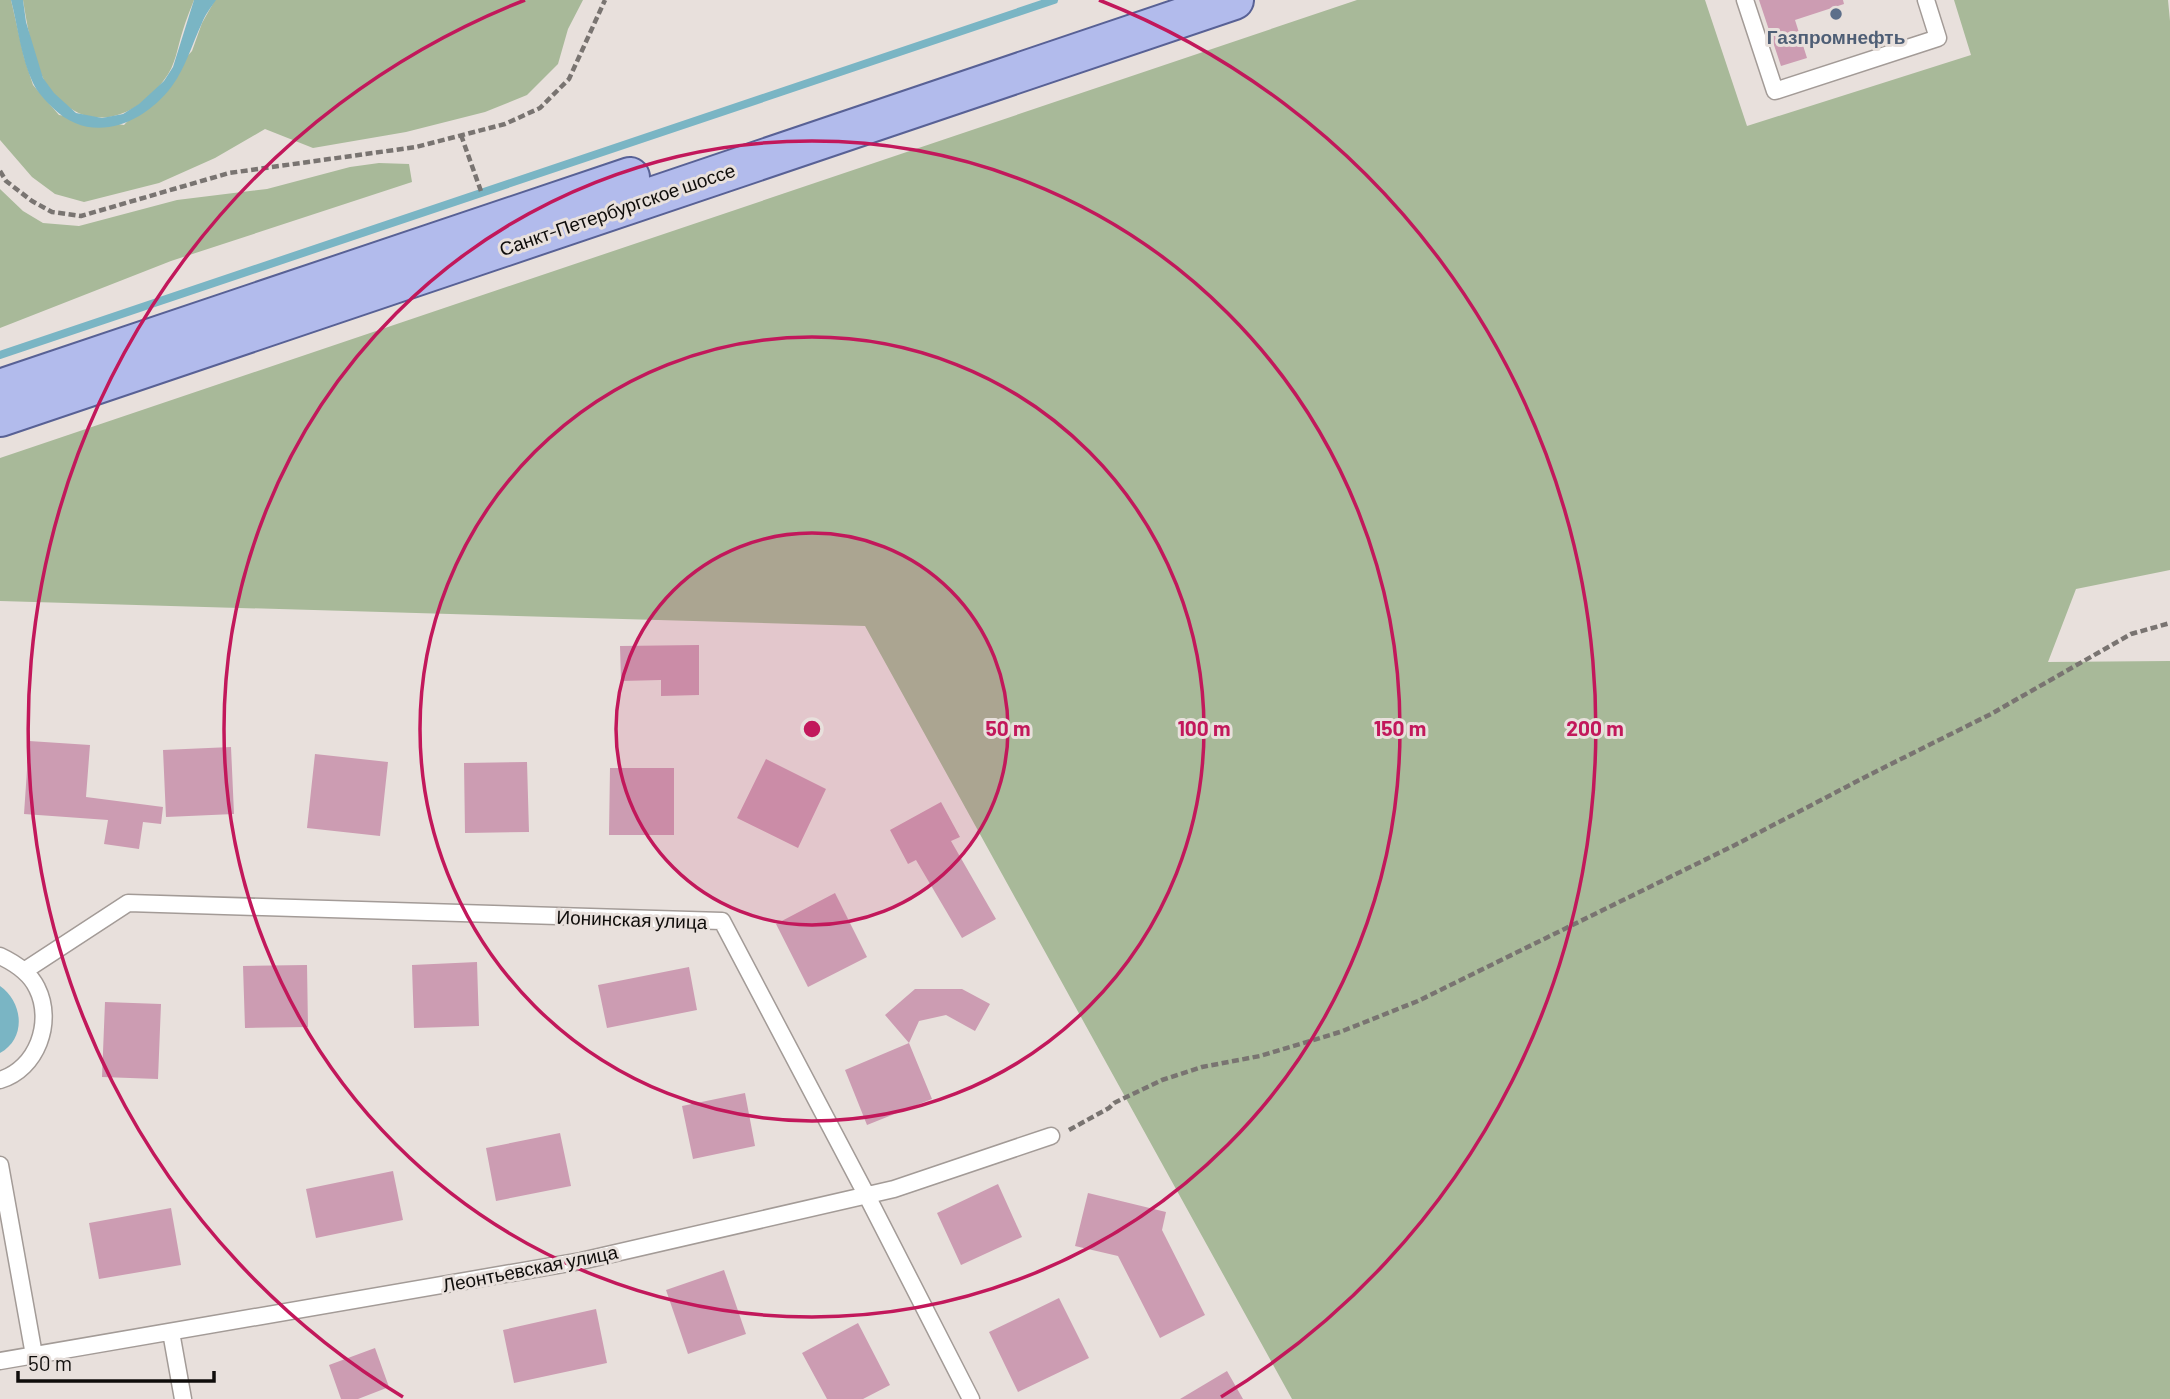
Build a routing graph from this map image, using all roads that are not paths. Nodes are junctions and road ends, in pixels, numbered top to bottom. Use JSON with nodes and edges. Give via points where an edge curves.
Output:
{"nodes":[{"id":1,"x":1153,"y":0,"type":"edge"},
{"id":2,"x":1234,"y":0,"type":"edge"},
{"id":3,"x":1745,"y":0,"type":"edge"},
{"id":4,"x":1926,"y":0,"type":"edge"},
{"id":5,"x":0,"y":389,"type":"edge"},
{"id":6,"x":0,"y":418,"type":"edge"},
{"id":7,"x":0,"y":956,"type":"edge"},
{"id":8,"x":24,"y":971,"type":"junction"},
{"id":9,"x":0,"y":1080,"type":"edge"},
{"id":10,"x":1051,"y":1136,"type":"road end"},
{"id":11,"x":0,"y":1166,"type":"edge"},
{"id":12,"x":867,"y":1196,"type":"junction"},
{"id":13,"x":170,"y":1332,"type":"junction"},
{"id":14,"x":34,"y":1356,"type":"junction"},
{"id":15,"x":0,"y":1361,"type":"edge"},
{"id":16,"x":183,"y":1399,"type":"edge"},
{"id":17,"x":971,"y":1399,"type":"edge"}],
"edges":[{"from":1,"to":5,"type":"main road","name":"Санкт-Петербургское шоссе"},
{"from":2,"to":6,"type":"main road","name":"Санкт-Петербургское шоссе"},
{"from":3,"to":4,"type":"lane","via":[[1775,91],[1938,38]]},
{"from":7,"to":8,"type":"lane"},
{"from":8,"to":9,"type":"lane","via":[[37,988],[43,1030],[23,1067]]},
{"from":8,"to":12,"type":"lane","name":"Ионинская улица","via":[[128,903],[722,921]]},
{"from":10,"to":12,"type":"lane","name":"Леонтьевская улица"},
{"from":11,"to":14,"type":"lane"},
{"from":12,"to":13,"type":"lane","name":"Леонтьевская улица","via":[[581,1261]]},
{"from":12,"to":17,"type":"lane","name":"Ионинская улица"},
{"from":13,"to":14,"type":"lane","name":"Леонтьевская улица"},
{"from":13,"to":16,"type":"lane"},
{"from":14,"to":15,"type":"lane","name":"Леонтьевская улица"}]}
